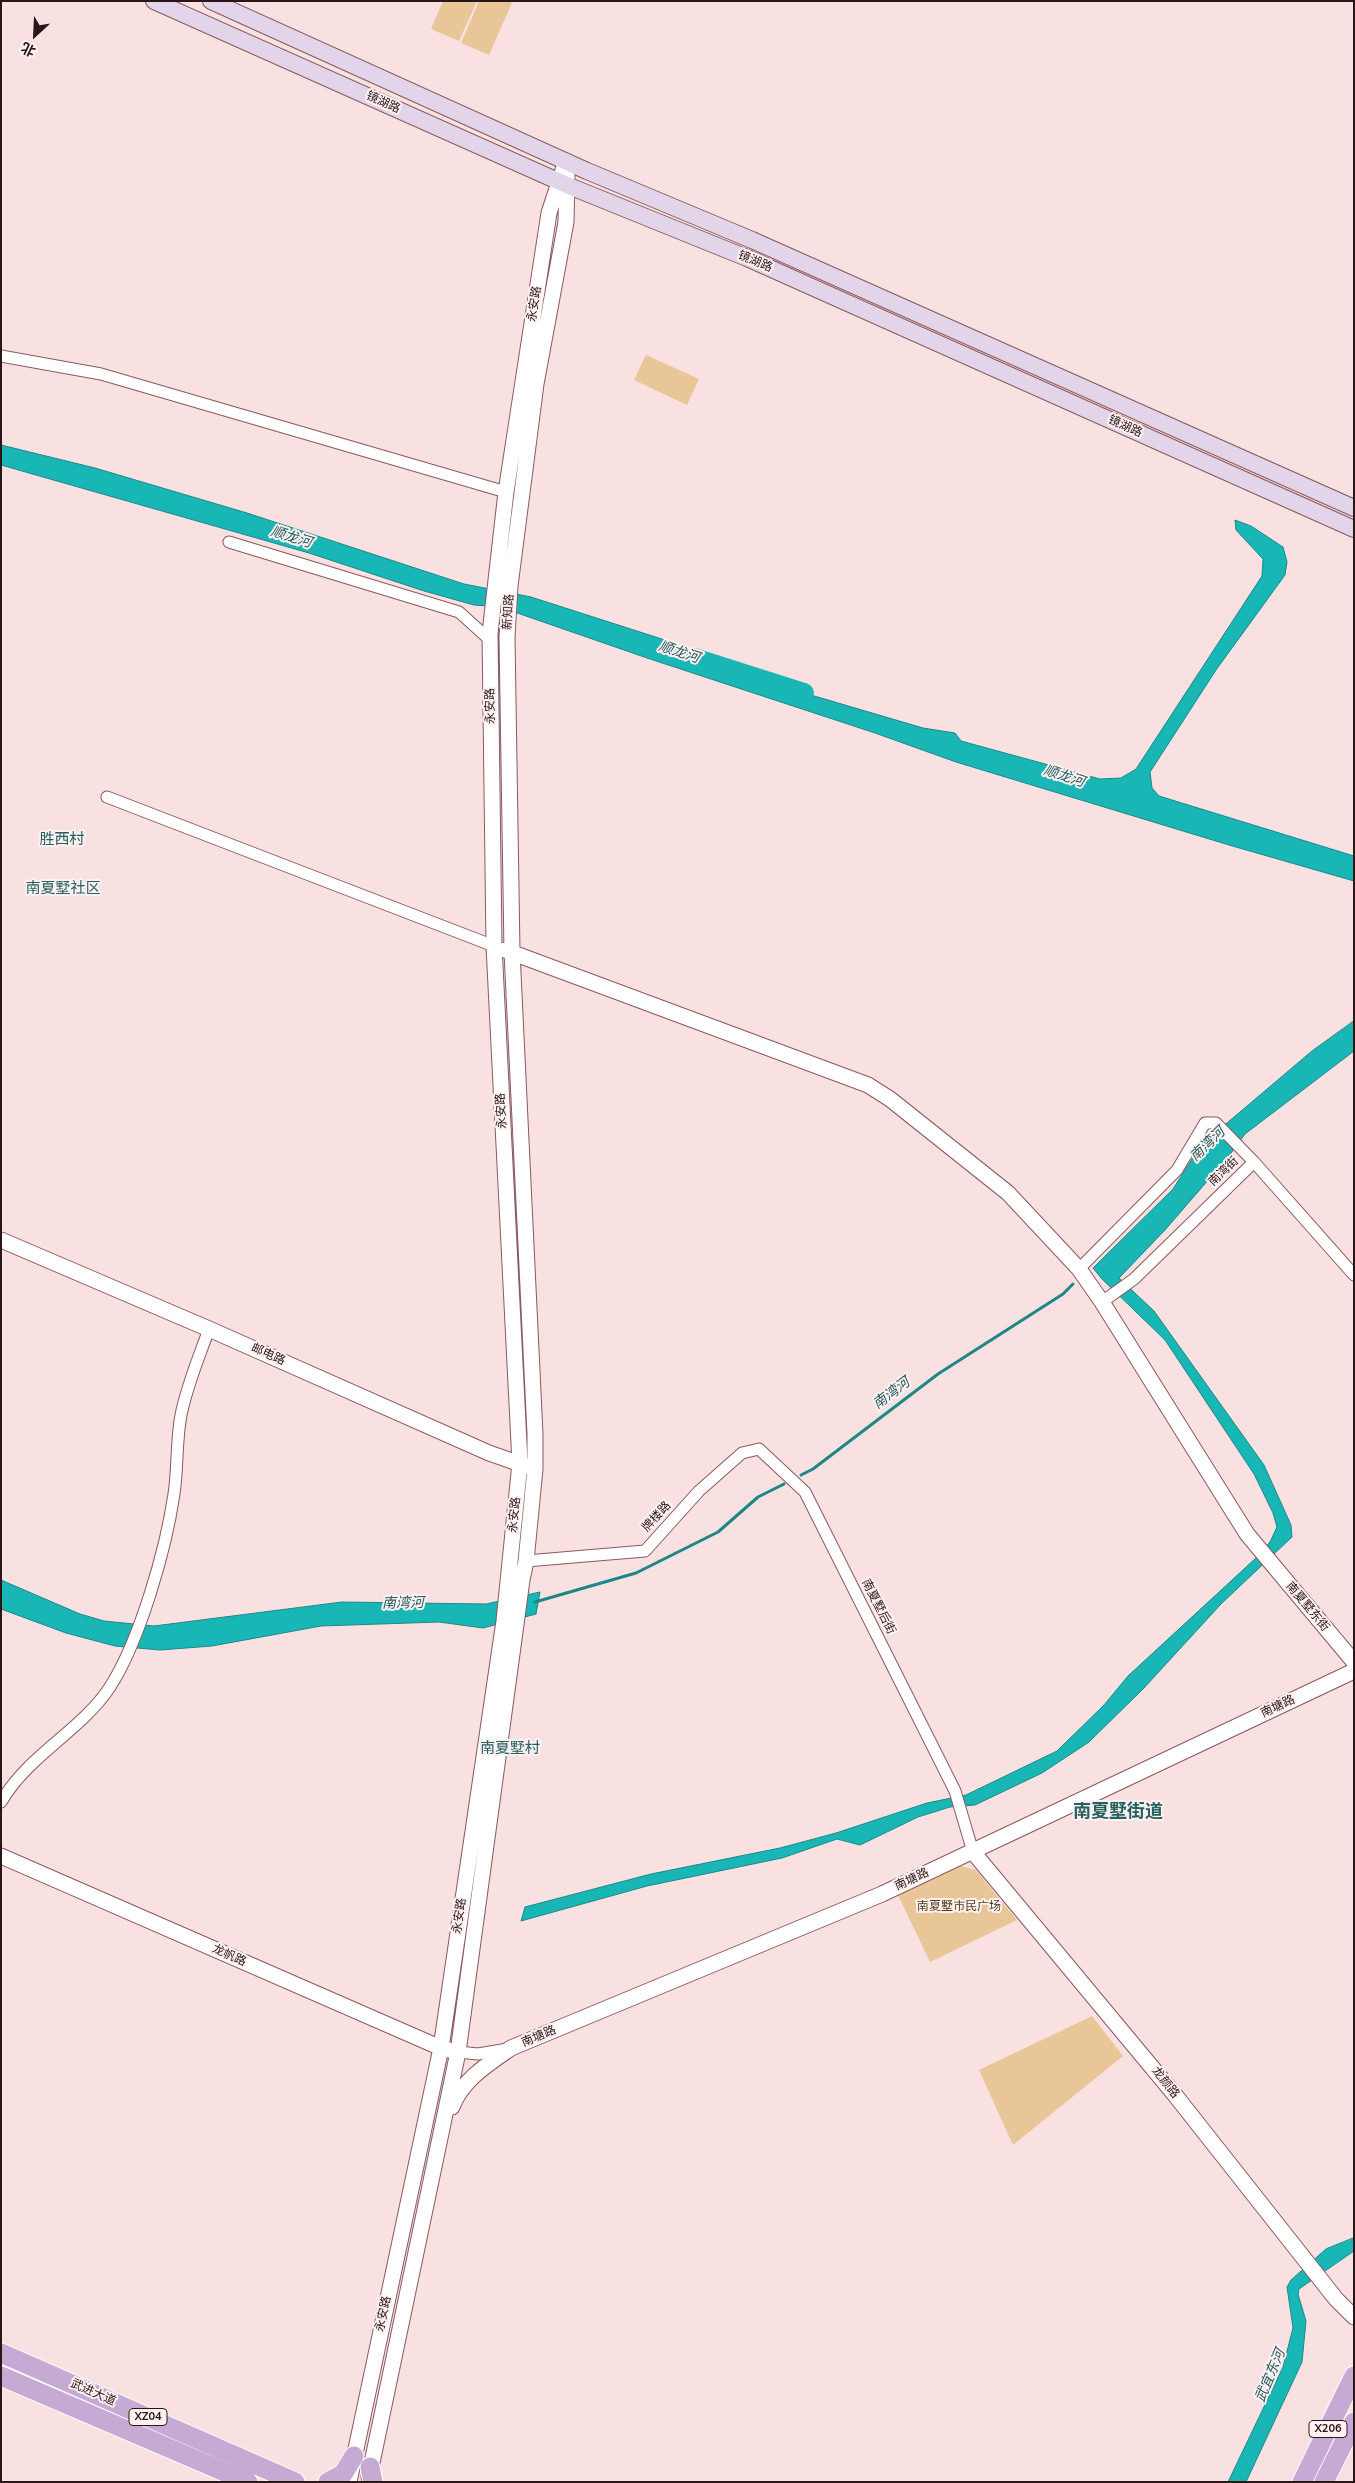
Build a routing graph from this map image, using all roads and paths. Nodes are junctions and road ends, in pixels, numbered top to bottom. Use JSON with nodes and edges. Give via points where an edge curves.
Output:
{"nodes":[{"id":1,"x":154,"y":1,"type":"edge"},
{"id":2,"x":211,"y":1,"type":"edge"},
{"id":3,"x":566,"y":161,"type":"junction"},
{"id":4,"x":564,"y":183,"type":"junction"},
{"id":5,"x":1,"y":356,"type":"edge"},
{"id":6,"x":506,"y":492,"type":"junction"},
{"id":7,"x":1354,"y":508,"type":"edge"},
{"id":8,"x":1354,"y":529,"type":"edge"},
{"id":9,"x":229,"y":542,"type":"dead end"},
{"id":10,"x":510,"y":586,"type":"joint"},
{"id":11,"x":490,"y":637,"type":"junction"},
{"id":12,"x":507,"y":637,"type":"joint"},
{"id":13,"x":107,"y":797,"type":"dead end"},
{"id":14,"x":494,"y":946,"type":"junction"},
{"id":15,"x":512,"y":952,"type":"junction"},
{"id":16,"x":1254,"y":1162,"type":"junction"},
{"id":17,"x":1,"y":1240,"type":"edge"},
{"id":18,"x":1079,"y":1269,"type":"junction"},
{"id":19,"x":1354,"y":1274,"type":"edge"},
{"id":20,"x":1107,"y":1299,"type":"junction"},
{"id":21,"x":209,"y":1328,"type":"junction"},
{"id":22,"x":759,"y":1449,"type":"joint"},
{"id":23,"x":520,"y":1463,"type":"junction"},
{"id":24,"x":535,"y":1469,"type":"junction"},
{"id":25,"x":526,"y":1561,"type":"junction"},
{"id":26,"x":515,"y":1582,"type":"junction"},
{"id":27,"x":510,"y":1619,"type":"junction"},
{"id":28,"x":1354,"y":1662,"type":"edge"},
{"id":29,"x":1354,"y":1671,"type":"edge"},
{"id":30,"x":1,"y":1802,"type":"edge"},
{"id":31,"x":973,"y":1852,"type":"junction"},
{"id":32,"x":1,"y":1856,"type":"edge"},
{"id":33,"x":441,"y":2048,"type":"junction"},
{"id":34,"x":511,"y":2048,"type":"junction"},
{"id":35,"x":458,"y":2052,"type":"junction"},
{"id":36,"x":442,"y":2132,"type":"junction"},
{"id":37,"x":1354,"y":2317,"type":"edge"},
{"id":38,"x":1,"y":2352,"type":"edge"},
{"id":39,"x":1,"y":2376,"type":"edge"},
{"id":40,"x":1354,"y":2376,"type":"edge"},
{"id":41,"x":1354,"y":2422,"type":"edge"},
{"id":42,"x":1349,"y":2435,"type":"edge"},
{"id":43,"x":354,"y":2456,"type":"junction"},
{"id":44,"x":370,"y":2477,"type":"edge"},
{"id":45,"x":248,"y":2482,"type":"edge"},
{"id":46,"x":295,"y":2482,"type":"edge"},
{"id":47,"x":328,"y":2482,"type":"edge"},
{"id":48,"x":348,"y":2482,"type":"edge"},
{"id":49,"x":1302,"y":2482,"type":"edge"},
{"id":50,"x":1324,"y":2482,"type":"edge"}],
"edges":[{"from":1,"to":4,"type":"main road","name":"镜湖路"},
{"from":2,"to":3,"type":"main road","name":"镜湖路"},
{"from":3,"to":4,"type":"street","name":"永安路"},
{"from":3,"to":7,"type":"main road","name":"镜湖路","via":[[752,240]]},
{"from":4,"to":6,"type":"street","name":"永安路","via":[[549,213]]},
{"from":4,"to":8,"type":"main road","name":"镜湖路","via":[[747,258]]},
{"from":4,"to":10,"type":"street","name":"永安路","via":[[566,222],[536,384]]},
{"from":5,"to":6,"type":"street","via":[[101,374]]},
{"from":6,"to":11,"type":"street","name":"永安路"},
{"from":9,"to":11,"type":"street","via":[[459,612]]},
{"from":10,"to":12,"type":"street","name":"新知路"},
{"from":11,"to":14,"type":"street","name":"永安路"},
{"from":12,"to":15,"type":"street","name":"永安路"},
{"from":13,"to":14,"type":"street"},
{"from":14,"to":15,"type":"street","name":"南夏墅东街"},
{"from":14,"to":23,"type":"street","name":"永安路"},
{"from":15,"to":18,"type":"street","name":"南夏墅东街","via":[[868,1085],[1008,1193]]},
{"from":15,"to":24,"type":"street","name":"永安路"},
{"from":16,"to":18,"type":"street","via":[[1216,1123],[1205,1123],[1177,1170]]},
{"from":16,"to":19,"type":"street","name":"南湾街"},
{"from":16,"to":20,"type":"street","name":"南湾街","via":[[1134,1279]]},
{"from":17,"to":21,"type":"street","name":"邮电路"},
{"from":18,"to":20,"type":"street","name":"南夏墅东街"},
{"from":20,"to":28,"type":"street","name":"南夏墅东街","via":[[1247,1534]]},
{"from":21,"to":23,"type":"street","name":"邮电路","via":[[489,1453]]},
{"from":21,"to":30,"type":"street","via":[[181,1414],[174,1493],[163,1549],[128,1649],[110,1687],[82,1718],[18,1777]]},
{"from":22,"to":25,"type":"street","name":"牌楼路","via":[[742,1452],[706,1484],[645,1551]]},
{"from":22,"to":31,"type":"street","name":"南夏墅后街","via":[[806,1492],[955,1790]]},
{"from":23,"to":24,"type":"street","name":"邮电路"},
{"from":23,"to":26,"type":"street","name":"永安路"},
{"from":24,"to":25,"type":"street","name":"永安路"},
{"from":25,"to":26,"type":"street","name":"永安路"},
{"from":26,"to":27,"type":"street","name":"永安路"},
{"from":27,"to":33,"type":"street","name":"永安路"},
{"from":27,"to":35,"type":"street","name":"永安路"},
{"from":29,"to":31,"type":"street","name":"南塘路"},
{"from":31,"to":34,"type":"street","name":"南塘路","via":[[882,1894]]},
{"from":31,"to":37,"type":"street","name":"龙颜路"},
{"from":32,"to":33,"type":"street","name":"龙帆路"},
{"from":33,"to":35,"type":"street","name":"龙帆路"},
{"from":33,"to":43,"type":"street","name":"永安路"},
{"from":34,"to":35,"type":"street","name":"南塘路","via":[[478,2054]]},
{"from":34,"to":36,"type":"street","via":[[480,2070],[456,2095]]},
{"from":35,"to":36,"type":"street","name":"永安路"},
{"from":36,"to":44,"type":"street","name":"永安路"},
{"from":38,"to":46,"type":"main road","name":"武进大道","number":"XZ04"},
{"from":39,"to":45,"type":"main road","name":"武进大道","number":"XZ04"},
{"from":40,"to":49,"type":"main road","number":"X206"},
{"from":41,"to":42,"type":"main road","number":"X206"},
{"from":42,"to":50,"type":"main road","number":"X206"},
{"from":43,"to":47,"type":"main road","via":[[343,2474]]},
{"from":43,"to":48,"type":"street","name":"永安路"}]}
